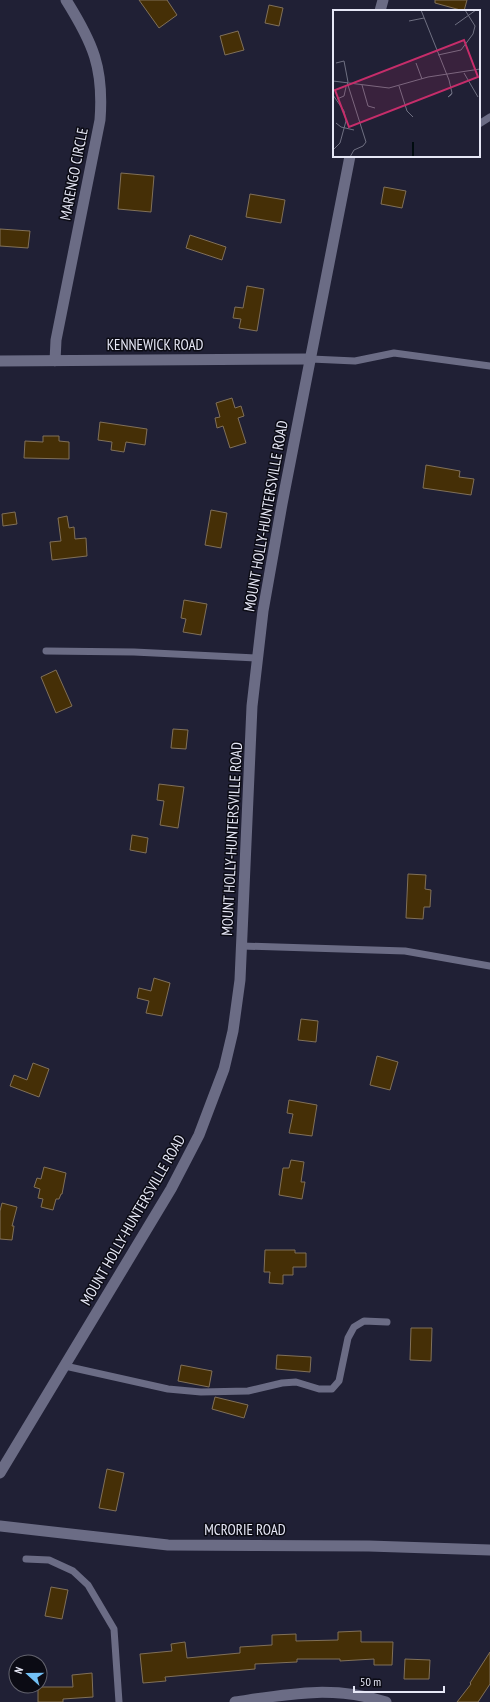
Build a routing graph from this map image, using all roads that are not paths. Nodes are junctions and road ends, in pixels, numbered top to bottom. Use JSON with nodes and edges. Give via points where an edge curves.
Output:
{"nodes":[{"id":1,"x":66,"y":0,"type":"edge"},
{"id":2,"x":383,"y":0,"type":"edge"},
{"id":3,"x":380,"y":10,"type":"edge"},
{"id":4,"x":490,"y":117,"type":"edge"},
{"id":5,"x":480,"y":123,"type":"edge"},
{"id":6,"x":352,"y":157,"type":"edge"},
{"id":7,"x":310,"y":359,"type":"junction"},
{"id":8,"x":0,"y":361,"type":"edge"},
{"id":9,"x":55,"y":361,"type":"junction"},
{"id":10,"x":490,"y":366,"type":"edge"},
{"id":11,"x":46,"y":650,"type":"dead end"},
{"id":12,"x":258,"y":658,"type":"junction"},
{"id":13,"x":242,"y":946,"type":"junction"},
{"id":14,"x":490,"y":966,"type":"edge"},
{"id":15,"x":387,"y":1322,"type":"dead end"},
{"id":16,"x":65,"y":1366,"type":"junction"},
{"id":17,"x":0,"y":1473,"type":"edge"},
{"id":18,"x":0,"y":1526,"type":"edge"},
{"id":19,"x":490,"y":1550,"type":"edge"},
{"id":20,"x":26,"y":1559,"type":"dead end"},
{"id":21,"x":119,"y":1702,"type":"edge"},
{"id":22,"x":235,"y":1702,"type":"edge"},
{"id":23,"x":386,"y":1702,"type":"edge"}],
"edges":[{"from":1,"to":9,"type":"main road","name":"MARENGO CIRCLE","via":[[89,40],[96,58],[102,100],[56,340]]},
{"from":2,"to":3,"type":"main road"},
{"from":4,"to":5,"type":"lane"},
{"from":6,"to":7,"type":"main road","name":"MOUNT HOLLY-HUNTERSVILLE ROAD"},
{"from":7,"to":9,"type":"main road","name":"KENNEWICK ROAD"},
{"from":7,"to":10,"type":"lane","via":[[355,361],[394,353]]},
{"from":7,"to":12,"type":"main road","name":"MOUNT HOLLY-HUNTERSVILLE ROAD","via":[[268,578]]},
{"from":8,"to":9,"type":"main road","name":"KENNEWICK ROAD"},
{"from":11,"to":12,"type":"lane"},
{"from":12,"to":13,"type":"main road","name":"MOUNT HOLLY-HUNTERSVILLE ROAD","via":[[252,706]]},
{"from":13,"to":14,"type":"lane","via":[[405,950]]},
{"from":13,"to":16,"type":"main road","name":"MOUNT HOLLY-HUNTERSVILLE ROAD","via":[[233,1031],[224,1069],[208,1114],[171,1189]]},
{"from":15,"to":16,"type":"lane","via":[[364,1321],[354,1327],[348,1338],[339,1381],[332,1389],[319,1389],[296,1382],[248,1391],[201,1392],[168,1389]]},
{"from":16,"to":17,"type":"main road","name":"MOUNT HOLLY-HUNTERSVILLE ROAD"},
{"from":18,"to":19,"type":"main road","name":"MCRORIE ROAD","via":[[168,1544]]},
{"from":20,"to":21,"type":"lane","via":[[49,1560],[72,1571],[88,1585],[114,1629]]},
{"from":22,"to":23,"type":"main road","via":[[289,1694],[337,1692]]}]}
